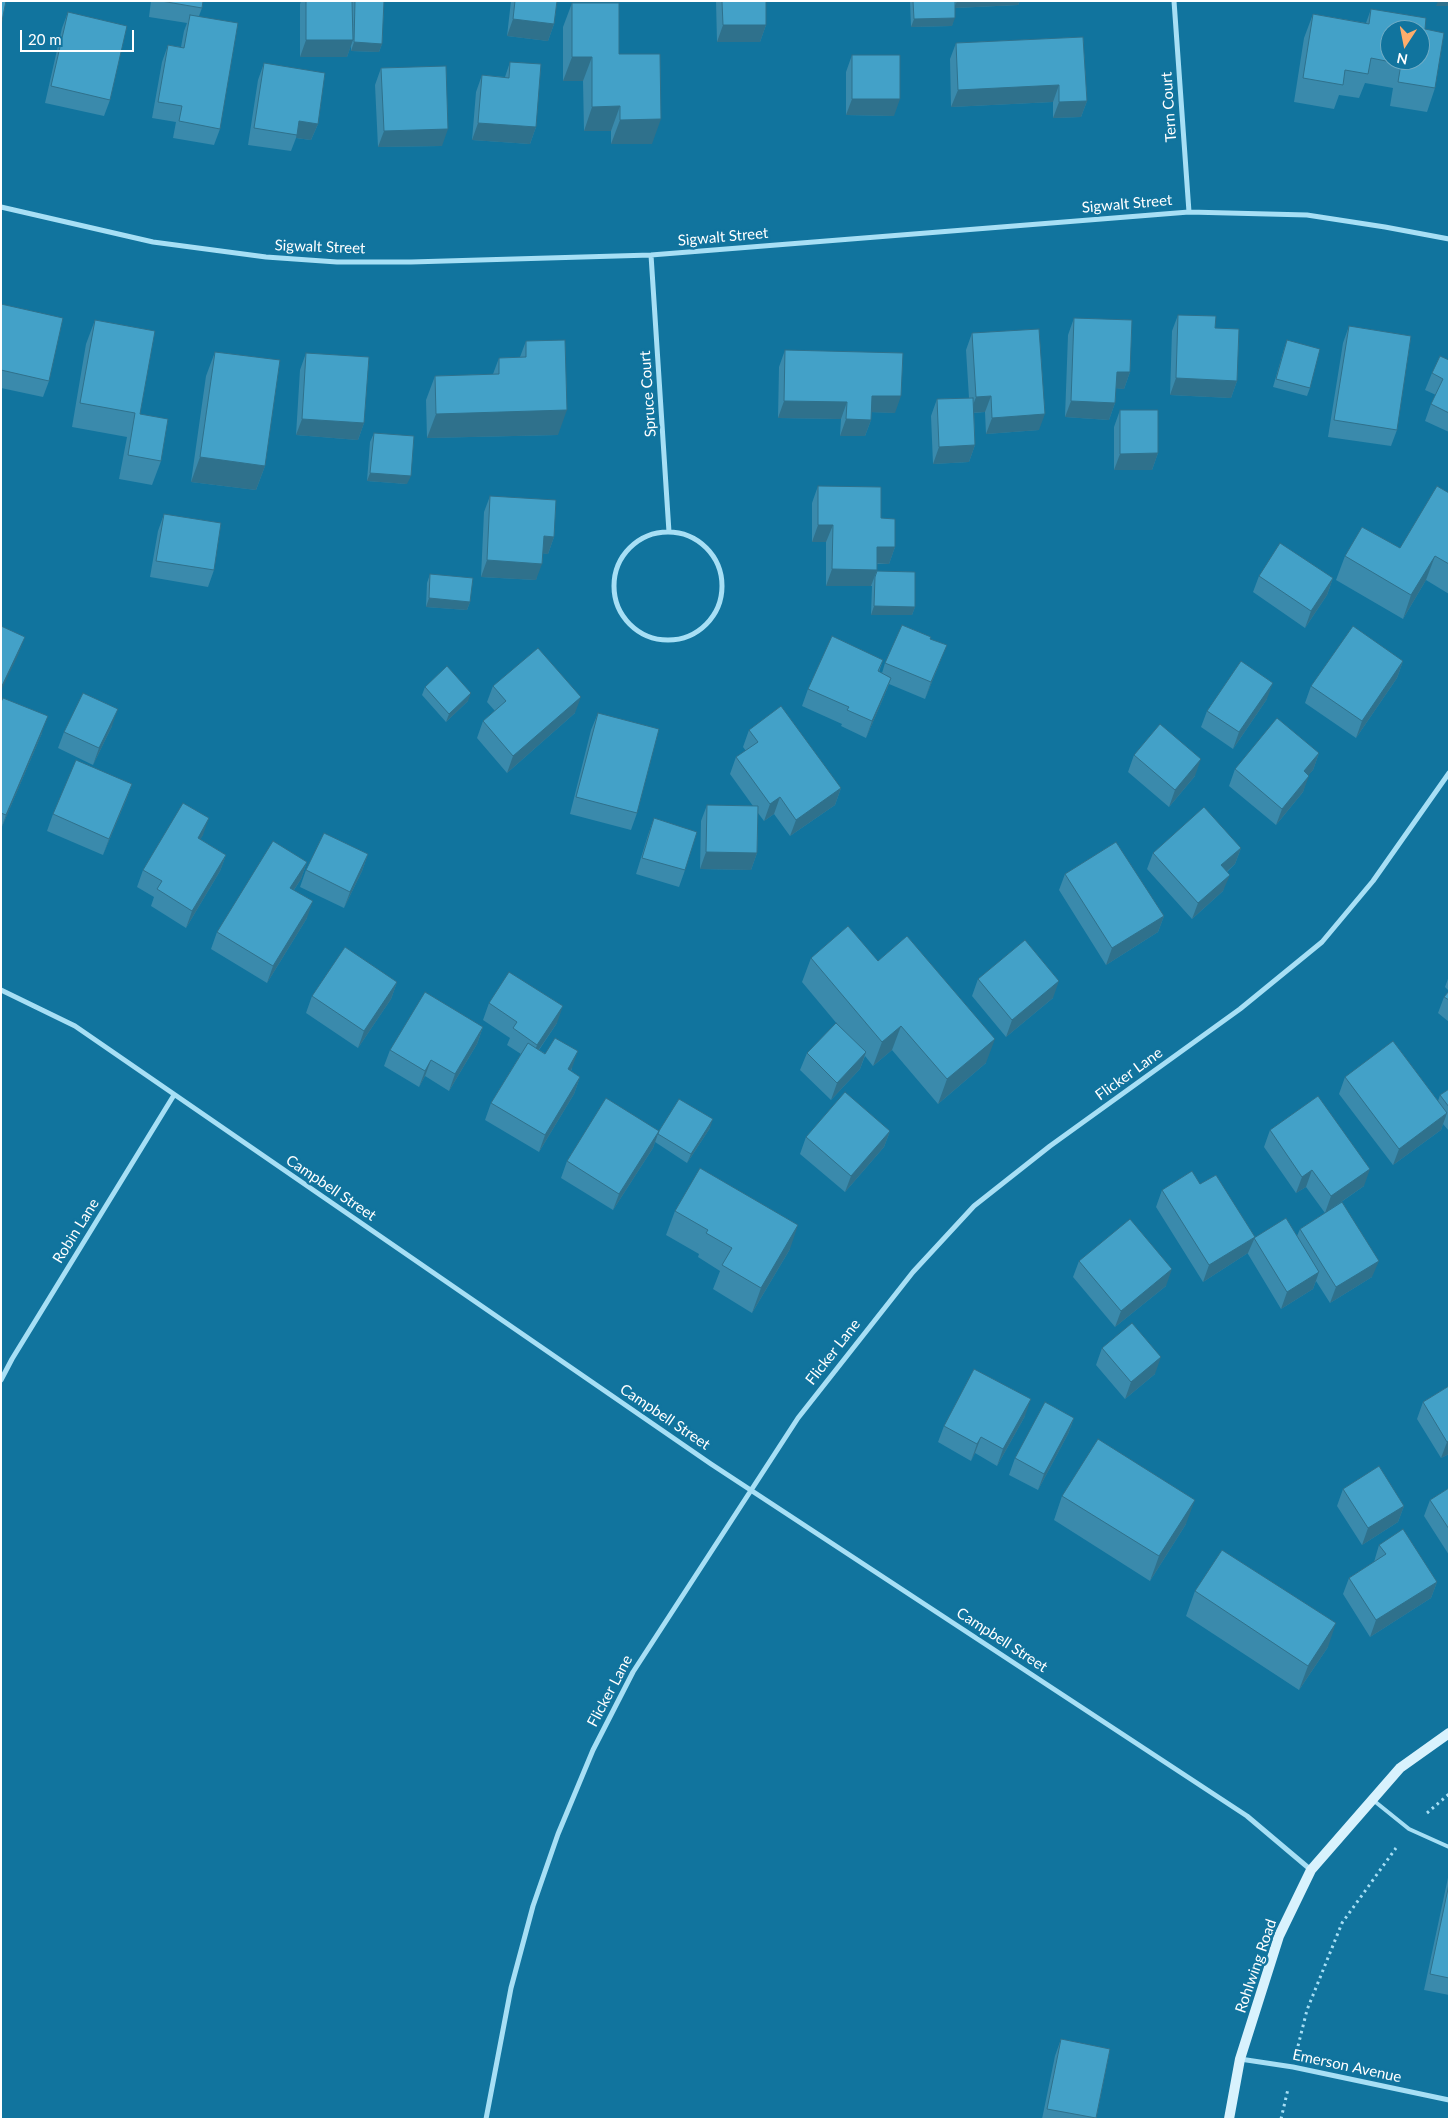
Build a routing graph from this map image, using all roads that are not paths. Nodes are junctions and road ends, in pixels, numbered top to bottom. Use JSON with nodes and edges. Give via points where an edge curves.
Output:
{"nodes":[{"id":1,"x":1174,"y":1,"type":"edge"},
{"id":2,"x":1,"y":207,"type":"edge"},
{"id":3,"x":1189,"y":212,"type":"junction"},
{"id":4,"x":1449,"y":239,"type":"edge"},
{"id":5,"x":652,"y":255,"type":"junction"},
{"id":6,"x":669,"y":532,"type":"junction"},
{"id":7,"x":1449,"y":774,"type":"edge"},
{"id":8,"x":1,"y":990,"type":"edge"},
{"id":9,"x":174,"y":1095,"type":"junction"},
{"id":10,"x":1,"y":1380,"type":"edge"},
{"id":11,"x":751,"y":1490,"type":"junction"},
{"id":12,"x":1449,"y":1733,"type":"edge"},
{"id":13,"x":1373,"y":1800,"type":"junction"},
{"id":14,"x":1449,"y":1846,"type":"edge"},
{"id":15,"x":1311,"y":1870,"type":"junction"},
{"id":16,"x":1240,"y":2059,"type":"junction"},
{"id":17,"x":1449,"y":2100,"type":"edge"},
{"id":18,"x":486,"y":2119,"type":"edge"},
{"id":19,"x":1229,"y":2119,"type":"edge"}],
"edges":[{"from":1,"to":3,"type":"street","name":"Tern Court"},
{"from":2,"to":5,"type":"street","name":"Sigwalt Street","via":[[153,242],[266,258],[411,262]]},
{"from":3,"to":4,"type":"street","name":"Sigwalt Street","via":[[1307,216]]},
{"from":3,"to":5,"type":"street","name":"Sigwalt Street"},
{"from":5,"to":6,"type":"street","name":"Spruce Court"},
{"from":6,"to":6,"type":"street","via":[[650,535],[623,555],[615,574],[614,592],[623,618],[637,631],[656,639],[675,640],[699,631],[713,618],[723,589],[716,561],[709,550],[688,536]]},
{"from":7,"to":11,"type":"street","name":"Flicker Lane","via":[[1373,881],[1322,942],[1240,1009],[1050,1146],[974,1206],[913,1272],[868,1328],[798,1418]]},
{"from":8,"to":9,"type":"street","name":"Campbell Street","via":[[75,1026]]},
{"from":9,"to":10,"type":"street","name":"Robin Lane"},
{"from":9,"to":11,"type":"street","name":"Campbell Street"},
{"from":11,"to":15,"type":"street","name":"Campbell Street","via":[[1247,1816]]},
{"from":11,"to":18,"type":"street","name":"Flicker Lane","via":[[633,1672],[593,1750],[558,1834],[533,1906],[511,1988]]},
{"from":12,"to":13,"type":"street","name":"Rohlwing Road","via":[[1400,1768]]},
{"from":13,"to":14,"type":"lane","via":[[1409,1830]]},
{"from":13,"to":15,"type":"street","name":"Rohlwing Road"},
{"from":15,"to":16,"type":"street","name":"Rohlwing Road","via":[[1279,1936]]},
{"from":16,"to":17,"type":"street","name":"Emerson Avenue"},
{"from":16,"to":19,"type":"street","name":"Rohlwing Road"}]}
